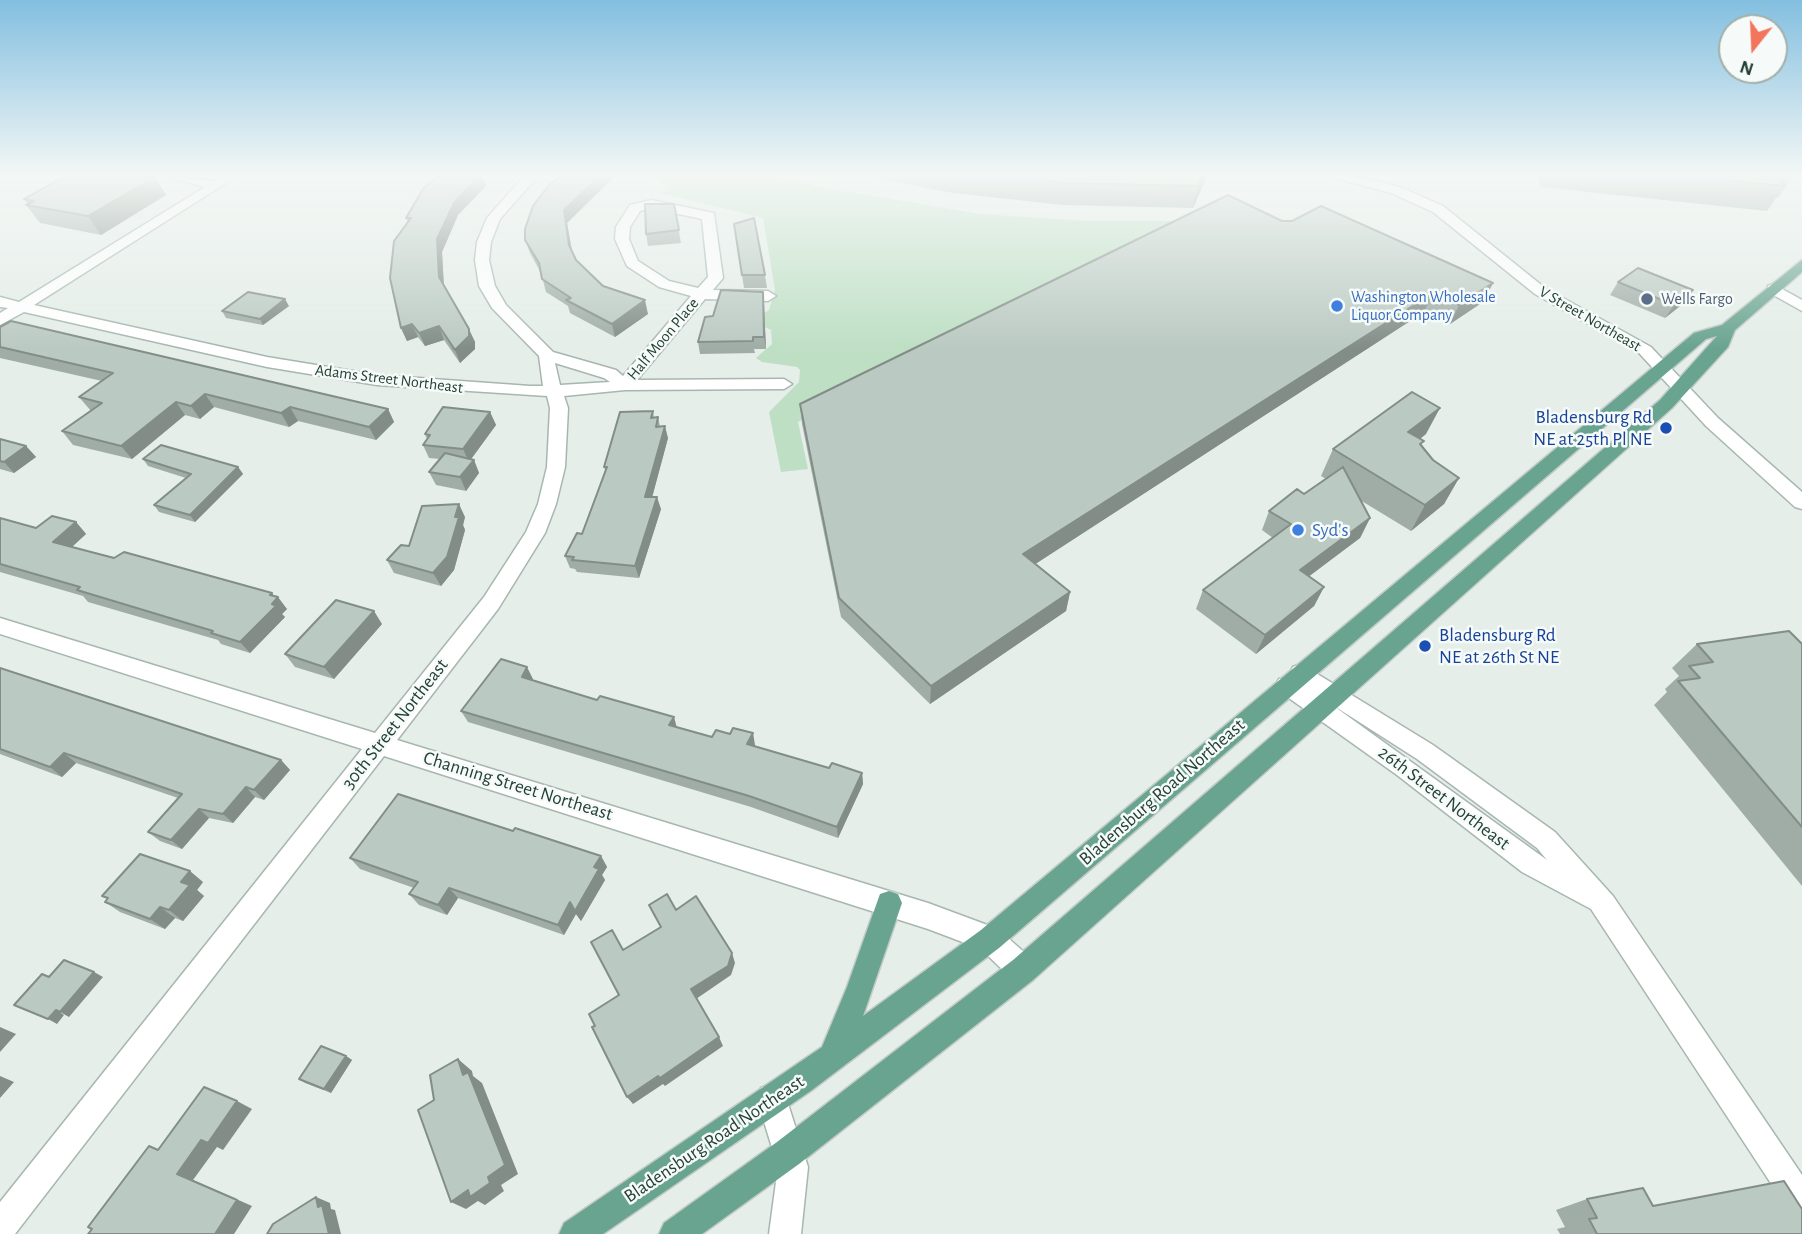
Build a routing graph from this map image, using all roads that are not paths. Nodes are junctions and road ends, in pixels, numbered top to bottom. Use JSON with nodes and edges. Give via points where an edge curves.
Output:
{"nodes":[{"id":1,"x":139,"y":234,"type":"edge"},
{"id":2,"x":487,"y":234,"type":"edge"},
{"id":3,"x":622,"y":234,"type":"edge"},
{"id":4,"x":711,"y":234,"type":"edge"},
{"id":5,"x":1468,"y":234,"type":"edge"},
{"id":6,"x":1802,"y":264,"type":"edge"},
{"id":7,"x":1773,"y":289,"type":"junction"},
{"id":8,"x":701,"y":294,"type":"junction"},
{"id":9,"x":768,"y":296,"type":"dead end"},
{"id":10,"x":0,"y":302,"type":"edge"},
{"id":11,"x":1802,"y":306,"type":"edge"},
{"id":12,"x":21,"y":307,"type":"junction"},
{"id":13,"x":0,"y":320,"type":"edge"},
{"id":14,"x":1728,"y":328,"type":"junction"},
{"id":15,"x":547,"y":355,"type":"junction"},
{"id":16,"x":1662,"y":369,"type":"junction"},
{"id":17,"x":785,"y":384,"type":"dead end"},
{"id":18,"x":625,"y":385,"type":"junction"},
{"id":19,"x":1680,"y":389,"type":"junction"},
{"id":20,"x":554,"y":391,"type":"junction"},
{"id":21,"x":1802,"y":502,"type":"edge"},
{"id":22,"x":1487,"y":517,"type":"junction"},
{"id":23,"x":1518,"y":535,"type":"junction"},
{"id":24,"x":0,"y":626,"type":"edge"},
{"id":25,"x":1294,"y":679,"type":"junction"},
{"id":26,"x":1327,"y":702,"type":"junction"},
{"id":27,"x":380,"y":743,"type":"junction"},
{"id":28,"x":889,"y":904,"type":"junction"},
{"id":29,"x":990,"y":939,"type":"junction"},
{"id":30,"x":1023,"y":970,"type":"junction"},
{"id":31,"x":833,"y":1056,"type":"junction"},
{"id":32,"x":772,"y":1099,"type":"junction"},
{"id":33,"x":788,"y":1153,"type":"junction"},
{"id":34,"x":1802,"y":1203,"type":"edge"},
{"id":35,"x":0,"y":1227,"type":"edge"},
{"id":36,"x":575,"y":1234,"type":"edge"},
{"id":37,"x":675,"y":1234,"type":"edge"},
{"id":38,"x":785,"y":1234,"type":"edge"}],
"edges":[{"from":1,"to":12,"type":"street"},
{"from":2,"to":15,"type":"street","via":[[482,250],[487,286],[500,308]]},
{"from":3,"to":8,"type":"street","name":"Half Moon Place","via":[[632,263],[664,284]]},
{"from":4,"to":8,"type":"street","name":"Half Moon Place","via":[[716,278]]},
{"from":5,"to":16,"type":"street","name":"V Street Northeast","via":[[1531,285],[1633,342]]},
{"from":6,"to":7,"type":"main road","name":"Bladensburg Road Northeast"},
{"from":7,"to":11,"type":"street"},
{"from":7,"to":14,"type":"main road","name":"Bladensburg Road Northeast"},
{"from":8,"to":9,"type":"street","name":"Half Moon Place"},
{"from":8,"to":18,"type":"street","name":"Half Moon Place"},
{"from":10,"to":12,"type":"street","name":"Adams Street Northeast"},
{"from":12,"to":13,"type":"street"},
{"from":12,"to":20,"type":"street","name":"Adams Street Northeast","via":[[351,377],[474,389]]},
{"from":14,"to":16,"type":"main road","name":"Bladensburg Road Northeast","via":[[1700,336]]},
{"from":14,"to":19,"type":"main road","name":"Bladensburg Road Northeast","via":[[1722,344]]},
{"from":15,"to":18,"type":"street","via":[[610,374]]},
{"from":15,"to":20,"type":"street","name":"30th Street Northeast"},
{"from":16,"to":19,"type":"street","name":"V Street Northeast"},
{"from":16,"to":22,"type":"main road","name":"Bladensburg Road Northeast"},
{"from":17,"to":18,"type":"street","name":"Adams Street Northeast"},
{"from":18,"to":20,"type":"street","name":"Adams Street Northeast"},
{"from":19,"to":21,"type":"street","name":"V Street Northeast"},
{"from":19,"to":23,"type":"main road","name":"Bladensburg Road Northeast"},
{"from":20,"to":27,"type":"street","name":"30th Street Northeast","via":[[559,411],[558,453],[549,499],[535,533],[491,603]]},
{"from":22,"to":23,"type":"main road"},
{"from":22,"to":25,"type":"main road","name":"Bladensburg Road Northeast"},
{"from":23,"to":26,"type":"main road","name":"Bladensburg Road Northeast"},
{"from":24,"to":27,"type":"street","name":"Channing Street Northeast"},
{"from":25,"to":26,"type":"street","name":"26th Street Northeast"},
{"from":25,"to":29,"type":"main road","name":"Bladensburg Road Northeast"},
{"from":26,"to":30,"type":"main road","name":"Bladensburg Road Northeast"},
{"from":26,"to":34,"type":"street","name":"26th Street Northeast","via":[[1531,864],[1604,905]]},
{"from":27,"to":28,"type":"street","name":"Channing Street Northeast"},
{"from":27,"to":35,"type":"street","name":"30th Street Northeast"},
{"from":28,"to":29,"type":"street","name":"Channing Street Northeast"},
{"from":28,"to":31,"type":"main road"},
{"from":29,"to":30,"type":"street","name":"Channing Street Northeast"},
{"from":29,"to":31,"type":"main road","name":"Bladensburg Road Northeast"},
{"from":30,"to":33,"type":"main road","name":"Bladensburg Road Northeast"},
{"from":31,"to":32,"type":"main road","name":"Bladensburg Road Northeast"},
{"from":32,"to":33,"type":"street"},
{"from":32,"to":36,"type":"main road","name":"Bladensburg Road Northeast"},
{"from":33,"to":37,"type":"main road","name":"Bladensburg Road Northeast"},
{"from":33,"to":38,"type":"street","via":[[793,1167]]}]}
